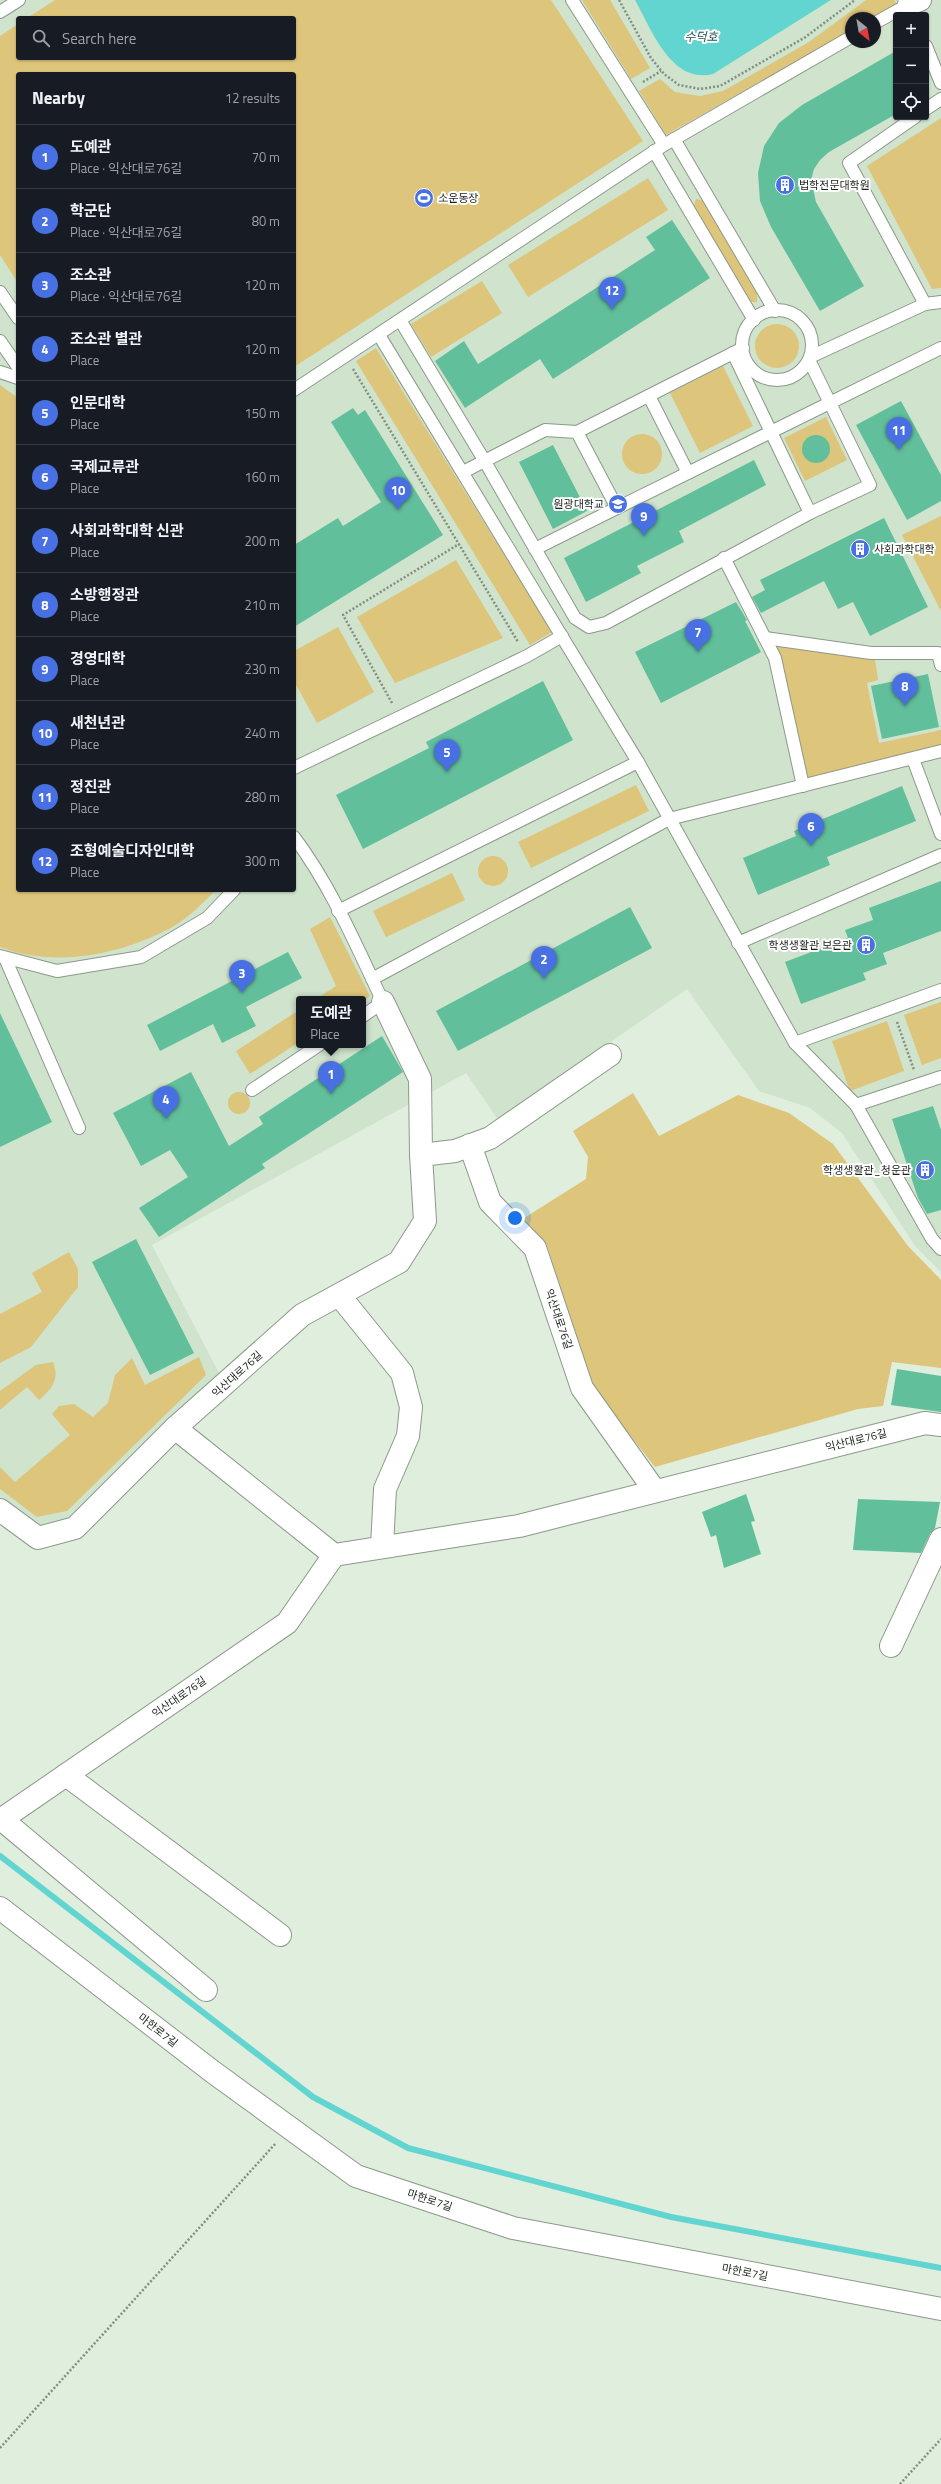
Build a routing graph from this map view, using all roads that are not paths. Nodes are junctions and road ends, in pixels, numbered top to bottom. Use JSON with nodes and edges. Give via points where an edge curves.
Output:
{"nodes":[{"id":1,"x":18,"y":0,"type":"edge"},
{"id":2,"x":572,"y":0,"type":"edge"},
{"id":3,"x":914,"y":6,"type":"edge"},
{"id":4,"x":0,"y":12,"type":"edge"},
{"id":5,"x":881,"y":20,"type":"edge"},
{"id":6,"x":845,"y":40,"type":"edge"},
{"id":7,"x":927,"y":48,"type":"edge"},
{"id":8,"x":941,"y":82,"type":"edge"},
{"id":9,"x":941,"y":99,"type":"edge"},
{"id":10,"x":929,"y":107,"type":"edge"},
{"id":11,"x":911,"y":120,"type":"edge"},
{"id":12,"x":674,"y":139,"type":"junction"},
{"id":13,"x":659,"y":148,"type":"junction"},
{"id":14,"x":0,"y":292,"type":"edge"},
{"id":15,"x":941,"y":302,"type":"edge"},
{"id":16,"x":925,"y":304,"type":"junction"},
{"id":17,"x":775,"y":310,"type":"junction"},
{"id":18,"x":16,"y":315,"type":"edge"},
{"id":19,"x":400,"y":320,"type":"junction"},
{"id":20,"x":754,"y":320,"type":"junction"},
{"id":21,"x":379,"y":335,"type":"junction"},
{"id":22,"x":0,"y":341,"type":"edge"},
{"id":23,"x":941,"y":348,"type":"edge"},
{"id":24,"x":738,"y":351,"type":"junction"},
{"id":25,"x":809,"y":358,"type":"junction"},
{"id":26,"x":16,"y":364,"type":"edge"},
{"id":27,"x":0,"y":372,"type":"edge"},
{"id":28,"x":16,"y":377,"type":"edge"},
{"id":29,"x":296,"y":389,"type":"edge"},
{"id":30,"x":649,"y":396,"type":"junction"},
{"id":31,"x":831,"y":404,"type":"junction"},
{"id":32,"x":577,"y":432,"type":"junction"},
{"id":33,"x":771,"y":432,"type":"junction"},
{"id":34,"x":484,"y":460,"type":"junction"},
{"id":35,"x":463,"y":472,"type":"junction"},
{"id":36,"x":688,"y":473,"type":"junction"},
{"id":37,"x":617,"y":508,"type":"junction"},
{"id":38,"x":810,"y":513,"type":"junction"},
{"id":39,"x":536,"y":549,"type":"junction"},
{"id":40,"x":724,"y":558,"type":"junction"},
{"id":41,"x":562,"y":636,"type":"junction"},
{"id":42,"x":765,"y":638,"type":"junction"},
{"id":43,"x":941,"y":665,"type":"edge"},
{"id":44,"x":941,"y":752,"type":"edge"},
{"id":45,"x":913,"y":759,"type":"junction"},
{"id":46,"x":638,"y":762,"type":"junction"},
{"id":47,"x":296,"y":767,"type":"edge"},
{"id":48,"x":803,"y":786,"type":"junction"},
{"id":49,"x":669,"y":819,"type":"junction"},
{"id":50,"x":941,"y":834,"type":"edge"},
{"id":51,"x":296,"y":840,"type":"edge"},
{"id":52,"x":941,"y":855,"type":"edge"},
{"id":53,"x":232,"y":892,"type":"edge"},
{"id":54,"x":338,"y":911,"type":"junction"},
{"id":55,"x":738,"y":943,"type":"junction"},
{"id":56,"x":3,"y":957,"type":"edge"},
{"id":57,"x":372,"y":978,"type":"junction"},
{"id":58,"x":941,"y":990,"type":"edge"},
{"id":59,"x":383,"y":1002,"type":"junction"},
{"id":60,"x":366,"y":1014,"type":"edge"},
{"id":61,"x":795,"y":1043,"type":"junction"},
{"id":62,"x":315,"y":1048,"type":"edge"},
{"id":63,"x":610,"y":1055,"type":"dead end"},
{"id":64,"x":941,"y":1077,"type":"edge"},
{"id":65,"x":252,"y":1090,"type":"dead end"},
{"id":66,"x":856,"y":1105,"type":"junction"},
{"id":67,"x":79,"y":1128,"type":"dead end"},
{"id":68,"x":470,"y":1145,"type":"junction"},
{"id":69,"x":422,"y":1155,"type":"junction"},
{"id":70,"x":937,"y":1238,"type":"edge"},
{"id":71,"x":941,"y":1249,"type":"edge"},
{"id":72,"x":339,"y":1295,"type":"junction"},
{"id":73,"x":941,"y":1425,"type":"edge"},
{"id":74,"x":176,"y":1428,"type":"junction"},
{"id":75,"x":655,"y":1491,"type":"junction"},
{"id":76,"x":0,"y":1510,"type":"edge"},
{"id":77,"x":941,"y":1539,"type":"edge"},
{"id":78,"x":382,"y":1547,"type":"junction"},
{"id":79,"x":334,"y":1555,"type":"junction"},
{"id":80,"x":891,"y":1646,"type":"dead end"},
{"id":81,"x":66,"y":1775,"type":"junction"},
{"id":82,"x":1,"y":1818,"type":"edge"},
{"id":83,"x":0,"y":1908,"type":"edge"},
{"id":84,"x":280,"y":1936,"type":"dead end"},
{"id":85,"x":206,"y":1990,"type":"dead end"},
{"id":86,"x":941,"y":2308,"type":"edge"}],
"edges":[{"from":1,"to":4,"type":"lane"},
{"from":2,"to":13,"type":"lane","via":[[629,90]]},
{"from":3,"to":5,"type":"lane"},
{"from":6,"to":12,"type":"lane"},
{"from":7,"to":8,"type":"lane"},
{"from":9,"to":10,"type":"lane"},
{"from":11,"to":16,"type":"lane","via":[[849,163]]},
{"from":12,"to":13,"type":"lane"},
{"from":12,"to":17,"type":"lane"},
{"from":13,"to":19,"type":"lane"},
{"from":13,"to":20,"type":"lane"},
{"from":14,"to":18,"type":"lane"},
{"from":15,"to":16,"type":"lane"},
{"from":16,"to":25,"type":"lane"},
{"from":17,"to":20,"type":"lane","via":[[768,311]]},
{"from":17,"to":25,"type":"lane","via":[[789,312],[799,317],[806,325],[812,346]]},
{"from":19,"to":21,"type":"lane"},
{"from":19,"to":34,"type":"lane"},
{"from":20,"to":24,"type":"lane"},
{"from":21,"to":29,"type":"lane"},
{"from":21,"to":35,"type":"lane"},
{"from":22,"to":26,"type":"lane"},
{"from":23,"to":31,"type":"lane"},
{"from":24,"to":25,"type":"lane","via":[[752,370],[762,377],[774,380],[786,379],[797,374]]},
{"from":24,"to":30,"type":"lane"},
{"from":24,"to":33,"type":"lane"},
{"from":25,"to":31,"type":"lane"},
{"from":27,"to":28,"type":"lane"},
{"from":30,"to":32,"type":"lane"},
{"from":30,"to":36,"type":"lane"},
{"from":31,"to":33,"type":"lane"},
{"from":31,"to":38,"type":"lane","via":[[870,485]]},
{"from":32,"to":34,"type":"lane","via":[[545,430]]},
{"from":32,"to":37,"type":"lane"},
{"from":33,"to":36,"type":"lane"},
{"from":33,"to":38,"type":"lane"},
{"from":34,"to":35,"type":"lane"},
{"from":34,"to":39,"type":"lane"},
{"from":35,"to":41,"type":"lane"},
{"from":36,"to":37,"type":"lane"},
{"from":37,"to":39,"type":"lane"},
{"from":38,"to":40,"type":"lane"},
{"from":39,"to":40,"type":"lane","via":[[575,618],[589,627],[606,623]]},
{"from":40,"to":42,"type":"lane"},
{"from":41,"to":46,"type":"lane"},
{"from":41,"to":47,"type":"lane","via":[[527,656]]},
{"from":42,"to":43,"type":"lane","via":[[871,653],[938,653]]},
{"from":42,"to":48,"type":"lane","via":[[775,658]]},
{"from":44,"to":45,"type":"lane"},
{"from":45,"to":48,"type":"lane"},
{"from":45,"to":50,"type":"lane"},
{"from":46,"to":49,"type":"lane"},
{"from":46,"to":54,"type":"lane"},
{"from":48,"to":49,"type":"lane"},
{"from":49,"to":55,"type":"lane"},
{"from":49,"to":57,"type":"lane"},
{"from":51,"to":54,"type":"lane"},
{"from":52,"to":55,"type":"lane"},
{"from":53,"to":56,"type":"lane","via":[[207,918],[140,957],[57,971]]},
{"from":54,"to":57,"type":"lane"},
{"from":55,"to":61,"type":"lane"},
{"from":56,"to":67,"type":"lane"},
{"from":57,"to":59,"type":"lane"},
{"from":58,"to":61,"type":"lane"},
{"from":59,"to":60,"type":"lane"},
{"from":59,"to":69,"type":"street","name":"익산대로76길","via":[[420,1079]]},
{"from":61,"to":66,"type":"lane"},
{"from":62,"to":65,"type":"lane"},
{"from":63,"to":68,"type":"street","via":[[490,1138]]},
{"from":64,"to":66,"type":"lane"},
{"from":66,"to":70,"type":"lane"},
{"from":68,"to":69,"type":"street","via":[[455,1151]]},
{"from":68,"to":75,"type":"street","name":"익산대로76길","via":[[490,1202],[535,1248],[582,1388]]},
{"from":69,"to":72,"type":"street","name":"익산대로76길","via":[[425,1221],[399,1262]]},
{"from":70,"to":71,"type":"lane"},
{"from":72,"to":74,"type":"street","name":"익산대로76길","via":[[302,1315]]},
{"from":72,"to":78,"type":"street","via":[[402,1372],[411,1407],[408,1436],[385,1489]]},
{"from":73,"to":75,"type":"street","name":"익산대로76길","via":[[925,1423]]},
{"from":74,"to":76,"type":"street","name":"익산대로76길","via":[[75,1528],[38,1538]]},
{"from":74,"to":79,"type":"street"},
{"from":75,"to":78,"type":"street","name":"익산대로76길","via":[[519,1526]]},
{"from":77,"to":80,"type":"street"},
{"from":78,"to":79,"type":"street","name":"익산대로76길"},
{"from":79,"to":81,"type":"street","name":"익산대로76길","via":[[287,1623]]},
{"from":81,"to":82,"type":"street","name":"익산대로76길"},
{"from":81,"to":84,"type":"street"},
{"from":82,"to":85,"type":"street","name":"익산대로76길"},
{"from":83,"to":86,"type":"street","name":"마한로7길","via":[[289,2129],[356,2176],[514,2228]]}]}
